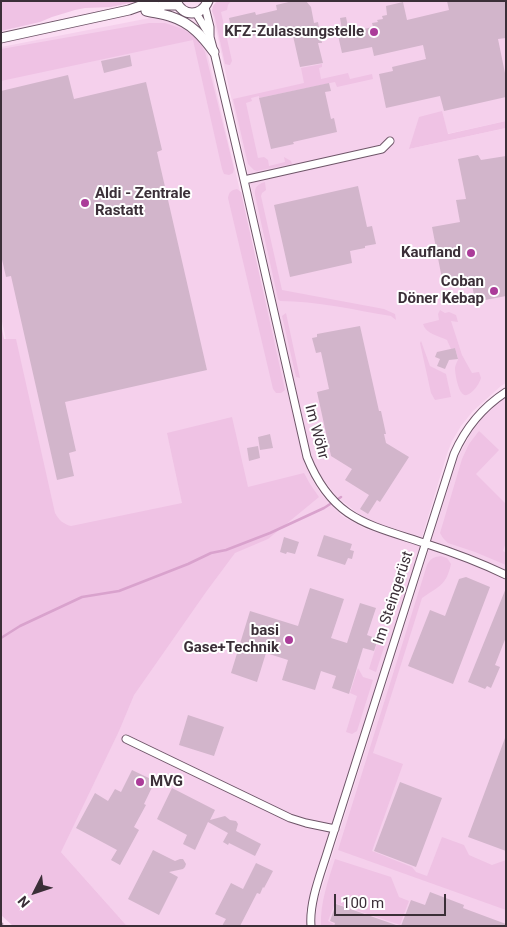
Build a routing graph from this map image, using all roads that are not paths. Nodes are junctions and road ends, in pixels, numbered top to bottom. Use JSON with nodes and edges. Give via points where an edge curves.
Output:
{"nodes":[{"id":1,"x":154,"y":1,"type":"edge"},
{"id":2,"x":177,"y":3,"type":"edge"},
{"id":3,"x":206,"y":4,"type":"edge"},
{"id":4,"x":129,"y":10,"type":"junction"},
{"id":5,"x":146,"y":11,"type":"junction"},
{"id":6,"x":196,"y":13,"type":"junction"},
{"id":7,"x":210,"y":37,"type":"junction"},
{"id":8,"x":1,"y":38,"type":"edge"},
{"id":9,"x":214,"y":52,"type":"junction"},
{"id":10,"x":390,"y":141,"type":"dead end"},
{"id":11,"x":244,"y":180,"type":"junction"},
{"id":12,"x":506,"y":392,"type":"edge"},
{"id":13,"x":426,"y":543,"type":"junction"},
{"id":14,"x":506,"y":575,"type":"edge"},
{"id":15,"x":126,"y":739,"type":"dead end"},
{"id":16,"x":335,"y":829,"type":"junction"},
{"id":17,"x":311,"y":926,"type":"edge"}],
"edges":[{"from":1,"to":4,"type":"street"},
{"from":2,"to":5,"type":"street"},
{"from":2,"to":6,"type":"street","via":[[188,12]]},
{"from":3,"to":6,"type":"street"},
{"from":3,"to":7,"type":"street","name":"Im Wöhr"},
{"from":4,"to":5,"type":"street"},
{"from":4,"to":8,"type":"street"},
{"from":5,"to":9,"type":"street","via":[[181,20]]},
{"from":6,"to":7,"type":"street","name":"Im Wöhr"},
{"from":7,"to":9,"type":"street","name":"Im Wöhr"},
{"from":9,"to":11,"type":"street","name":"Im Wöhr"},
{"from":10,"to":11,"type":"street","via":[[382,149]]},
{"from":11,"to":13,"type":"street","name":"Im Wöhr","via":[[312,470],[331,499],[352,516],[380,529]]},
{"from":12,"to":13,"type":"street","name":"Im Steingerüst","via":[[478,416],[459,443]]},
{"from":13,"to":14,"type":"street","name":"Im Wöhr"},
{"from":13,"to":16,"type":"street","name":"Im Steingerüst"},
{"from":15,"to":16,"type":"street","via":[[290,818]]},
{"from":16,"to":17,"type":"street","name":"Im Steingerüst","via":[[313,902]]}]}
